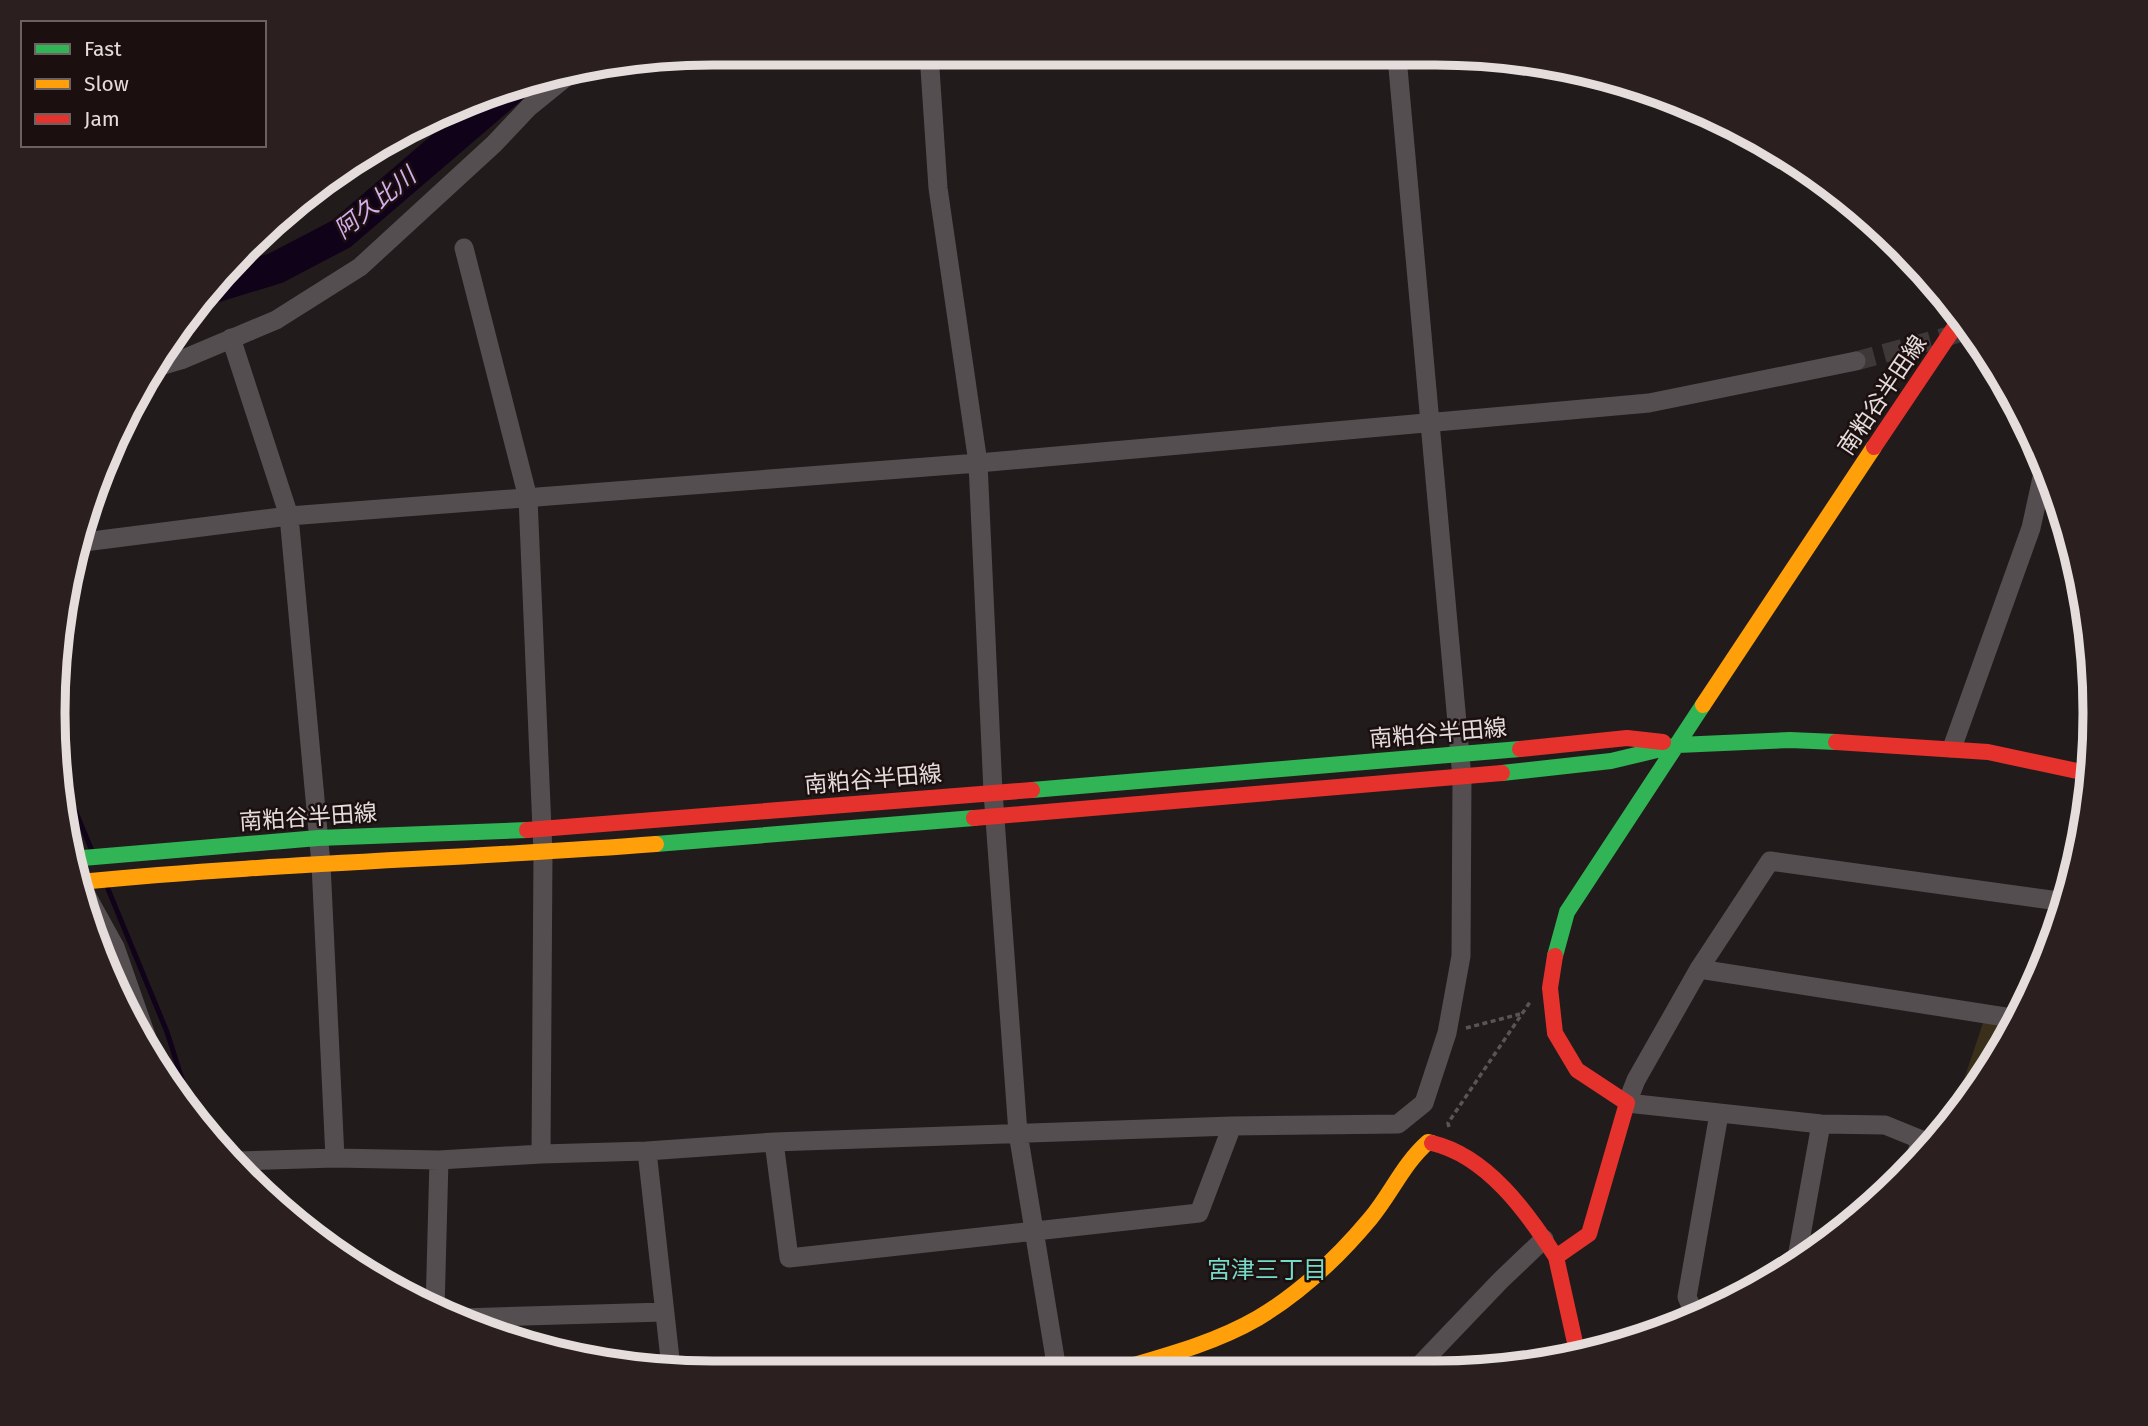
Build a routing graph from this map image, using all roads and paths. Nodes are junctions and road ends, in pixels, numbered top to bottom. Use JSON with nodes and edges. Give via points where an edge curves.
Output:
{"nodes":[{"id":1,"x":930,"y":65,"type":"edge"},
{"id":2,"x":1399,"y":65,"type":"edge"},
{"id":3,"x":557,"y":84,"type":"edge"},
{"id":4,"x":464,"y":248,"type":"dead end"},
{"id":5,"x":1955,"y":326,"type":"edge"},
{"id":6,"x":231,"y":338,"type":"junction"},
{"id":7,"x":1856,"y":361,"type":"tunnel mouth"},
{"id":8,"x":167,"y":364,"type":"edge"},
{"id":9,"x":1429,"y":423,"type":"junction"},
{"id":10,"x":978,"y":463,"type":"junction"},
{"id":11,"x":2041,"y":483,"type":"edge"},
{"id":12,"x":528,"y":498,"type":"junction"},
{"id":13,"x":289,"y":516,"type":"junction"},
{"id":14,"x":88,"y":541,"type":"edge"},
{"id":15,"x":1678,"y":744,"type":"junction"},
{"id":16,"x":1952,"y":748,"type":"junction"},
{"id":17,"x":1460,"y":755,"type":"junction"},
{"id":18,"x":2080,"y":772,"type":"edge"},
{"id":19,"x":1462,"y":778,"type":"junction"},
{"id":20,"x":993,"y":792,"type":"junction"},
{"id":21,"x":995,"y":816,"type":"junction"},
{"id":22,"x":542,"y":829,"type":"junction"},
{"id":23,"x":318,"y":838,"type":"junction"},
{"id":24,"x":543,"y":853,"type":"junction"},
{"id":25,"x":82,"y":858,"type":"edge"},
{"id":26,"x":321,"y":864,"type":"junction"},
{"id":27,"x":87,"y":881,"type":"edge"},
{"id":28,"x":2055,"y":900,"type":"edge"},
{"id":29,"x":97,"y":915,"type":"edge"},
{"id":30,"x":1699,"y":969,"type":"junction"},
{"id":31,"x":1550,"y":988,"type":"junction"},
{"id":32,"x":137,"y":1009,"type":"edge"},
{"id":33,"x":1522,"y":1014,"type":"junction"},
{"id":34,"x":2007,"y":1017,"type":"edge"},
{"id":35,"x":1447,"y":1034,"type":"junction"},
{"id":36,"x":1627,"y":1103,"type":"junction"},
{"id":37,"x":1719,"y":1114,"type":"junction"},
{"id":38,"x":1821,"y":1124,"type":"junction"},
{"id":39,"x":1231,"y":1126,"type":"junction"},
{"id":40,"x":1018,"y":1133,"type":"junction"},
{"id":41,"x":1922,"y":1140,"type":"edge"},
{"id":42,"x":774,"y":1142,"type":"junction"},
{"id":43,"x":1449,"y":1147,"type":"junction"},
{"id":44,"x":647,"y":1151,"type":"junction"},
{"id":45,"x":541,"y":1154,"type":"junction"},
{"id":46,"x":335,"y":1158,"type":"junction"},
{"id":47,"x":439,"y":1160,"type":"junction"},
{"id":48,"x":245,"y":1161,"type":"edge"},
{"id":49,"x":1035,"y":1231,"type":"junction"},
{"id":50,"x":1545,"y":1239,"type":"junction"},
{"id":51,"x":1798,"y":1250,"type":"edge"},
{"id":52,"x":1556,"y":1257,"type":"junction"},
{"id":53,"x":435,"y":1298,"type":"edge"},
{"id":54,"x":1692,"y":1308,"type":"edge"},
{"id":55,"x":664,"y":1312,"type":"junction"},
{"id":56,"x":498,"y":1322,"type":"edge"},
{"id":57,"x":1576,"y":1346,"type":"edge"},
{"id":58,"x":670,"y":1360,"type":"edge"},
{"id":59,"x":1055,"y":1361,"type":"edge"},
{"id":60,"x":1145,"y":1361,"type":"edge"},
{"id":61,"x":1428,"y":1361,"type":"edge"}],
"edges":[{"from":1,"to":10,"type":"street","via":[[938,187]]},
{"from":2,"to":9,"type":"street"},
{"from":3,"to":6,"type":"street","via":[[360,267],[276,320]]},
{"from":4,"to":12,"type":"street"},
{"from":5,"to":15,"type":"main road","name":"南粕谷半田線"},
{"from":6,"to":8,"type":"street"},
{"from":6,"to":13,"type":"street"},
{"from":7,"to":9,"type":"street","via":[[1649,403]]},
{"from":9,"to":10,"type":"street"},
{"from":9,"to":17,"type":"street"},
{"from":10,"to":12,"type":"street"},
{"from":10,"to":20,"type":"street"},
{"from":11,"to":16,"type":"street","via":[[2031,528]]},
{"from":12,"to":13,"type":"street"},
{"from":12,"to":22,"type":"street"},
{"from":13,"to":14,"type":"street"},
{"from":13,"to":23,"type":"street"},
{"from":15,"to":16,"type":"main road","via":[[1790,740]]},
{"from":15,"to":17,"type":"main road","name":"南粕谷半田線","via":[[1628,738]]},
{"from":15,"to":19,"type":"main road","name":"南粕谷半田線","via":[[1611,761]]},
{"from":15,"to":31,"type":"main road","via":[[1567,912]]},
{"from":16,"to":18,"type":"main road"},
{"from":17,"to":19,"type":"street"},
{"from":17,"to":20,"type":"main road","name":"南粕谷半田線"},
{"from":19,"to":21,"type":"main road","name":"南粕谷半田線"},
{"from":19,"to":35,"type":"street","via":[[1461,956]]},
{"from":20,"to":21,"type":"street"},
{"from":20,"to":22,"type":"main road","name":"南粕谷半田線"},
{"from":21,"to":24,"type":"main road","name":"南粕谷半田線"},
{"from":21,"to":40,"type":"street"},
{"from":22,"to":23,"type":"main road","name":"南粕谷半田線"},
{"from":22,"to":24,"type":"street"},
{"from":23,"to":25,"type":"main road","name":"南粕谷半田線"},
{"from":23,"to":26,"type":"street"},
{"from":24,"to":26,"type":"main road","name":"南粕谷半田線"},
{"from":24,"to":45,"type":"street"},
{"from":26,"to":27,"type":"main road","name":"南粕谷半田線"},
{"from":26,"to":46,"type":"street"},
{"from":28,"to":30,"type":"street","via":[[1770,861]]},
{"from":29,"to":32,"type":"street","via":[[115,947]]},
{"from":30,"to":34,"type":"street"},
{"from":30,"to":36,"type":"street"},
{"from":31,"to":33,"type":"path","via":[[1537,991]]},
{"from":31,"to":36,"type":"main road","via":[[1555,1032],[1577,1070]]},
{"from":33,"to":35,"type":"path"},
{"from":33,"to":43,"type":"path","via":[[1448,1123]]},
{"from":35,"to":39,"type":"street","via":[[1424,1103],[1398,1124]]},
{"from":36,"to":37,"type":"street"},
{"from":36,"to":52,"type":"main road","via":[[1589,1234]]},
{"from":37,"to":38,"type":"street"},
{"from":37,"to":54,"type":"street","via":[[1687,1297]]},
{"from":38,"to":41,"type":"street","via":[[1885,1125]]},
{"from":38,"to":51,"type":"street"},
{"from":39,"to":40,"type":"street"},
{"from":39,"to":49,"type":"street","via":[[1199,1213]]},
{"from":40,"to":42,"type":"street"},
{"from":40,"to":49,"type":"street"},
{"from":42,"to":44,"type":"street"},
{"from":42,"to":49,"type":"street","via":[[789,1258]]},
{"from":43,"to":50,"type":"main road","via":[[1488,1173]]},
{"from":43,"to":60,"type":"main road","via":[[1428,1142],[1416,1151],[1372,1216],[1319,1272],[1258,1318]]},
{"from":44,"to":45,"type":"street"},
{"from":44,"to":55,"type":"street"},
{"from":45,"to":47,"type":"street"},
{"from":46,"to":47,"type":"street"},
{"from":46,"to":48,"type":"street"},
{"from":47,"to":53,"type":"street"},
{"from":49,"to":59,"type":"street"},
{"from":50,"to":52,"type":"main road"},
{"from":50,"to":61,"type":"street"},
{"from":52,"to":57,"type":"main road"},
{"from":55,"to":56,"type":"street"},
{"from":55,"to":58,"type":"street"}]}
